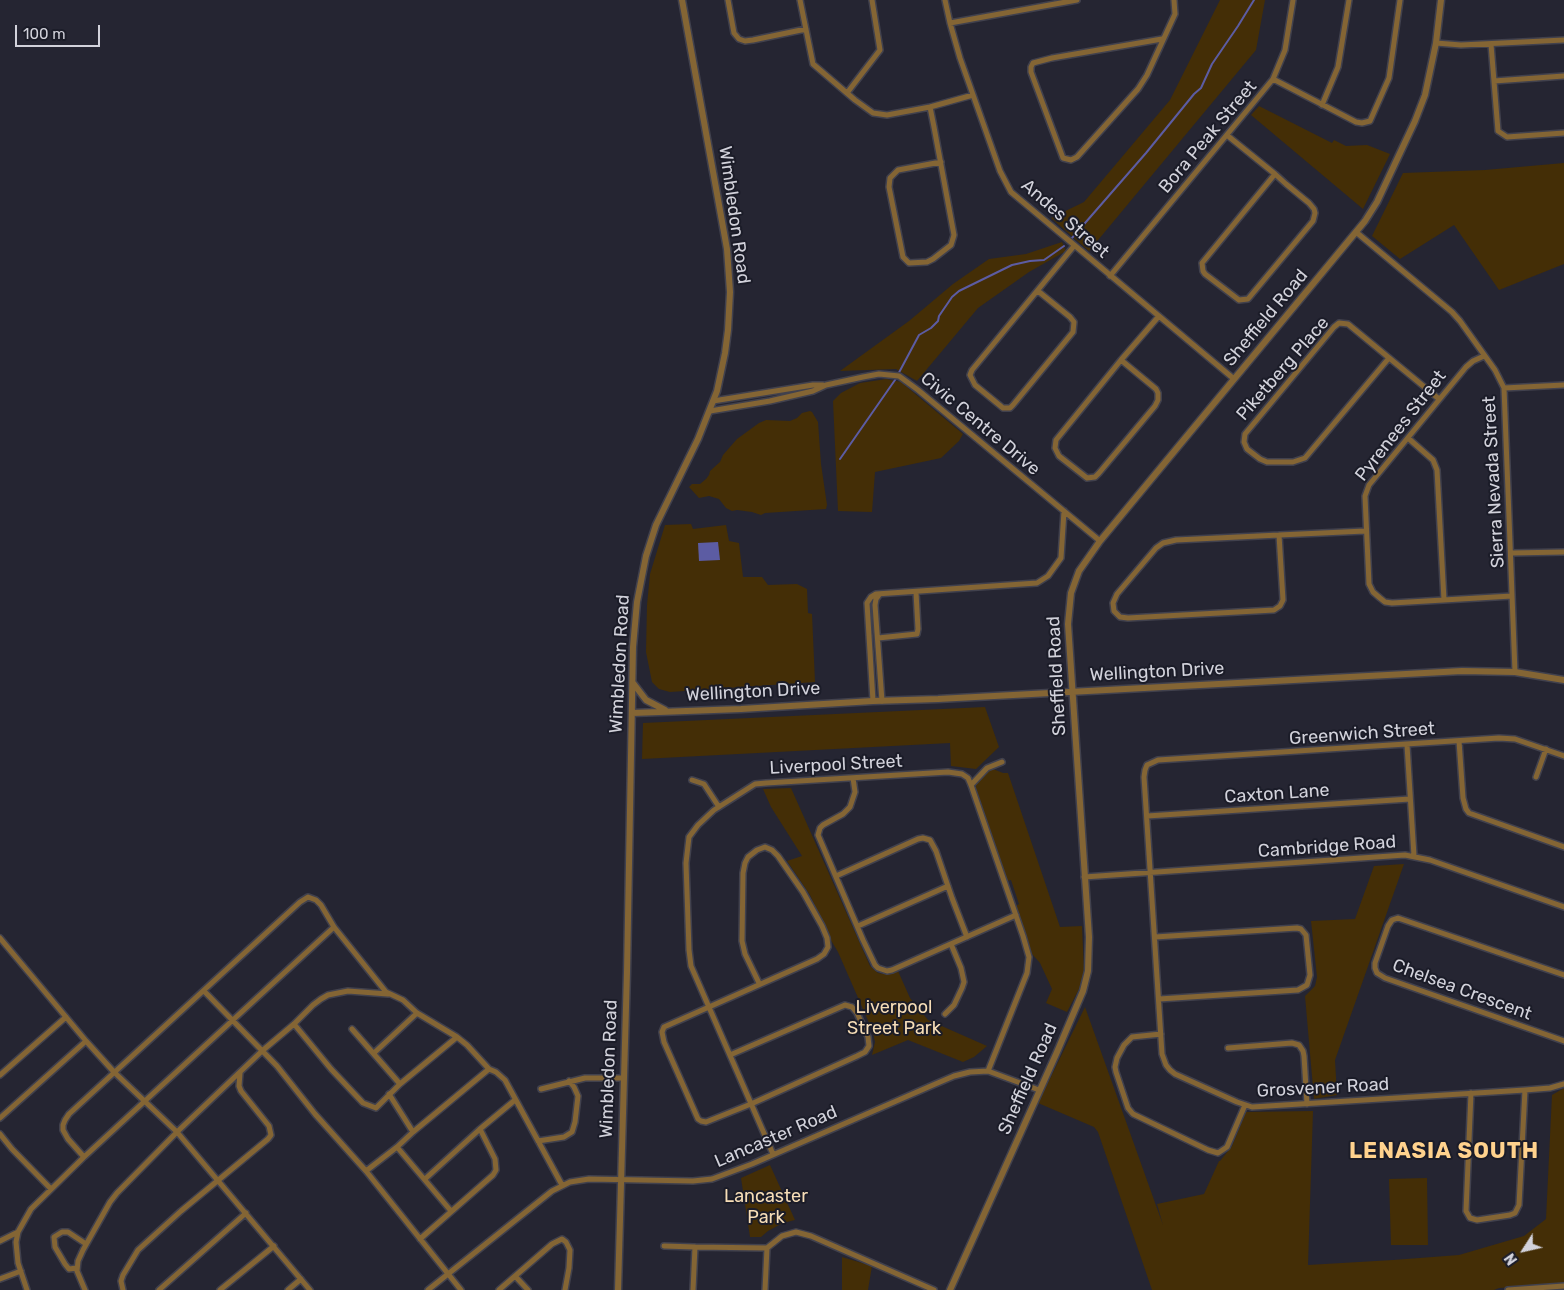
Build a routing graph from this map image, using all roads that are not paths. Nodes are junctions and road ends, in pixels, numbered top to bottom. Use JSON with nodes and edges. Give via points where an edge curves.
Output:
{"nodes":[{"id":1,"x":682,"y":0,"type":"edge"},
{"id":2,"x":728,"y":0,"type":"edge"},
{"id":3,"x":800,"y":0,"type":"edge"},
{"id":4,"x":872,"y":0,"type":"edge"},
{"id":5,"x":945,"y":0,"type":"edge"},
{"id":6,"x":1077,"y":0,"type":"edge"},
{"id":7,"x":1174,"y":0,"type":"edge"},
{"id":8,"x":1293,"y":0,"type":"edge"},
{"id":9,"x":1349,"y":0,"type":"edge"},
{"id":10,"x":1400,"y":0,"type":"edge"},
{"id":11,"x":1441,"y":0,"type":"edge"},
{"id":12,"x":1062,"y":1,"type":"edge"},
{"id":13,"x":950,"y":24,"type":"junction"},
{"id":14,"x":806,"y":29,"type":"junction"},
{"id":15,"x":1162,"y":39,"type":"junction"},
{"id":16,"x":1564,"y":40,"type":"edge"},
{"id":17,"x":1436,"y":43,"type":"junction"},
{"id":18,"x":1491,"y":44,"type":"junction"},
{"id":19,"x":1564,"y":76,"type":"edge"},
{"id":20,"x":1273,"y":79,"type":"junction"},
{"id":21,"x":1494,"y":81,"type":"junction"},
{"id":22,"x":847,"y":94,"type":"junction"},
{"id":23,"x":973,"y":95,"type":"junction"},
{"id":24,"x":1322,"y":105,"type":"junction"},
{"id":25,"x":930,"y":107,"type":"junction"},
{"id":26,"x":1564,"y":133,"type":"edge"},
{"id":27,"x":1228,"y":136,"type":"junction"},
{"id":28,"x":941,"y":162,"type":"junction"},
{"id":29,"x":1274,"y":174,"type":"junction"},
{"id":30,"x":1356,"y":232,"type":"junction"},
{"id":31,"x":1074,"y":246,"type":"junction"},
{"id":32,"x":1110,"y":276,"type":"junction"},
{"id":33,"x":1038,"y":291,"type":"junction"},
{"id":34,"x":1159,"y":316,"type":"junction"},
{"id":35,"x":1484,"y":356,"type":"junction"},
{"id":36,"x":1389,"y":358,"type":"junction"},
{"id":37,"x":1121,"y":360,"type":"junction"},
{"id":38,"x":1234,"y":379,"type":"junction"},
{"id":39,"x":826,"y":385,"type":"junction"},
{"id":40,"x":1564,"y":385,"type":"edge"},
{"id":41,"x":1504,"y":388,"type":"junction"},
{"id":42,"x":1439,"y":399,"type":"junction"},
{"id":43,"x":713,"y":401,"type":"junction"},
{"id":44,"x":710,"y":411,"type":"junction"},
{"id":45,"x":1408,"y":438,"type":"junction"},
{"id":46,"x":1064,"y":511,"type":"junction"},
{"id":47,"x":1365,"y":531,"type":"junction"},
{"id":48,"x":1279,"y":535,"type":"junction"},
{"id":49,"x":1100,"y":541,"type":"junction"},
{"id":50,"x":1564,"y":552,"type":"edge"},
{"id":51,"x":1511,"y":553,"type":"junction"},
{"id":52,"x":916,"y":592,"type":"junction"},
{"id":53,"x":879,"y":594,"type":"junction"},
{"id":54,"x":1512,"y":596,"type":"junction"},
{"id":55,"x":1444,"y":600,"type":"junction"},
{"id":56,"x":878,"y":640,"type":"junction"},
{"id":57,"x":869,"y":644,"type":"junction"},
{"id":58,"x":1515,"y":672,"type":"junction"},
{"id":59,"x":1564,"y":680,"type":"edge"},
{"id":60,"x":633,"y":682,"type":"junction"},
{"id":61,"x":1072,"y":691,"type":"junction"},
{"id":62,"x":873,"y":701,"type":"junction"},
{"id":63,"x":882,"y":701,"type":"junction"},
{"id":64,"x":669,"y":712,"type":"junction"},
{"id":65,"x":632,"y":713,"type":"junction"},
{"id":66,"x":1459,"y":741,"type":"junction"},
{"id":67,"x":1407,"y":745,"type":"junction"},
{"id":68,"x":1546,"y":749,"type":"junction"},
{"id":69,"x":1564,"y":756,"type":"edge"},
{"id":70,"x":1158,"y":760,"type":"joint"},
{"id":71,"x":1002,"y":762,"type":"dead end"},
{"id":72,"x":1536,"y":777,"type":"dead end"},
{"id":73,"x":853,"y":778,"type":"junction"},
{"id":74,"x":692,"y":780,"type":"dead end"},
{"id":75,"x":971,"y":785,"type":"junction"},
{"id":76,"x":1410,"y":799,"type":"junction"},
{"id":77,"x":719,"y":807,"type":"junction"},
{"id":78,"x":1147,"y":816,"type":"junction"},
{"id":79,"x":1564,"y":847,"type":"edge"},
{"id":80,"x":1414,"y":856,"type":"junction"},
{"id":81,"x":1150,"y":872,"type":"junction"},
{"id":82,"x":836,"y":876,"type":"junction"},
{"id":83,"x":1084,"y":877,"type":"junction"},
{"id":84,"x":948,"y":886,"type":"junction"},
{"id":85,"x":1564,"y":906,"type":"edge"},
{"id":86,"x":1016,"y":915,"type":"junction"},
{"id":87,"x":858,"y":926,"type":"junction"},
{"id":88,"x":334,"y":927,"type":"junction"},
{"id":89,"x":967,"y":937,"type":"junction"},
{"id":90,"x":0,"y":938,"type":"edge"},
{"id":91,"x":1155,"y":938,"type":"junction"},
{"id":92,"x":950,"y":944,"type":"junction"},
{"id":93,"x":1564,"y":975,"type":"edge"},
{"id":94,"x":759,"y":984,"type":"junction"},
{"id":95,"x":204,"y":990,"type":"junction"},
{"id":96,"x":388,"y":994,"type":"junction"},
{"id":97,"x":1159,"y":999,"type":"junction"},
{"id":98,"x":709,"y":1007,"type":"junction"},
{"id":99,"x":417,"y":1013,"type":"junction"},
{"id":100,"x":945,"y":1014,"type":"dead end"},
{"id":101,"x":66,"y":1017,"type":"junction"},
{"id":102,"x":232,"y":1020,"type":"junction"},
{"id":103,"x":294,"y":1024,"type":"junction"},
{"id":104,"x":352,"y":1029,"type":"dead end"},
{"id":105,"x":1161,"y":1034,"type":"junction"},
{"id":106,"x":457,"y":1037,"type":"junction"},
{"id":107,"x":86,"y":1041,"type":"junction"},
{"id":108,"x":1564,"y":1041,"type":"edge"},
{"id":109,"x":1228,"y":1048,"type":"dead end"},
{"id":110,"x":262,"y":1051,"type":"junction"},
{"id":111,"x":374,"y":1054,"type":"junction"},
{"id":112,"x":730,"y":1055,"type":"junction"},
{"id":113,"x":489,"y":1069,"type":"junction"},
{"id":114,"x":988,"y":1071,"type":"junction"},
{"id":115,"x":114,"y":1072,"type":"junction"},
{"id":116,"x":240,"y":1073,"type":"junction"},
{"id":117,"x":0,"y":1075,"type":"edge"},
{"id":118,"x":623,"y":1078,"type":"junction"},
{"id":119,"x":569,"y":1081,"type":"junction"},
{"id":120,"x":400,"y":1084,"type":"junction"},
{"id":121,"x":1564,"y":1084,"type":"edge"},
{"id":122,"x":541,"y":1089,"type":"dead end"},
{"id":123,"x":1039,"y":1090,"type":"junction"},
{"id":124,"x":1525,"y":1090,"type":"junction"},
{"id":125,"x":389,"y":1094,"type":"junction"},
{"id":126,"x":1471,"y":1094,"type":"junction"},
{"id":127,"x":515,"y":1100,"type":"junction"},
{"id":128,"x":146,"y":1101,"type":"junction"},
{"id":129,"x":751,"y":1104,"type":"junction"},
{"id":130,"x":1307,"y":1104,"type":"junction"},
{"id":131,"x":1245,"y":1105,"type":"junction"},
{"id":132,"x":0,"y":1118,"type":"edge"},
{"id":133,"x":480,"y":1129,"type":"junction"},
{"id":134,"x":177,"y":1132,"type":"junction"},
{"id":135,"x":413,"y":1132,"type":"junction"},
{"id":136,"x":0,"y":1134,"type":"edge"},
{"id":137,"x":538,"y":1141,"type":"junction"},
{"id":138,"x":397,"y":1147,"type":"junction"},
{"id":139,"x":773,"y":1154,"type":"junction"},
{"id":140,"x":84,"y":1157,"type":"junction"},
{"id":141,"x":366,"y":1171,"type":"junction"},
{"id":142,"x":425,"y":1179,"type":"junction"},
{"id":143,"x":621,"y":1179,"type":"junction"},
{"id":144,"x":219,"y":1180,"type":"junction"},
{"id":145,"x":562,"y":1185,"type":"junction"},
{"id":146,"x":51,"y":1189,"type":"junction"},
{"id":147,"x":451,"y":1211,"type":"junction"},
{"id":148,"x":246,"y":1213,"type":"junction"},
{"id":149,"x":18,"y":1232,"type":"junction"},
{"id":150,"x":0,"y":1240,"type":"edge"},
{"id":151,"x":420,"y":1240,"type":"junction"},
{"id":152,"x":86,"y":1244,"type":"junction"},
{"id":153,"x":274,"y":1246,"type":"junction"},
{"id":154,"x":664,"y":1246,"type":"dead end"},
{"id":155,"x":695,"y":1247,"type":"junction"},
{"id":156,"x":767,"y":1248,"type":"junction"},
{"id":157,"x":77,"y":1268,"type":"junction"},
{"id":158,"x":21,"y":1271,"type":"junction"},
{"id":159,"x":448,"y":1274,"type":"junction"},
{"id":160,"x":515,"y":1276,"type":"junction"},
{"id":161,"x":0,"y":1279,"type":"edge"},
{"id":162,"x":301,"y":1279,"type":"junction"},
{"id":163,"x":1564,"y":1286,"type":"edge"},
{"id":164,"x":27,"y":1290,"type":"edge"},
{"id":165,"x":85,"y":1290,"type":"edge"},
{"id":166,"x":123,"y":1290,"type":"edge"},
{"id":167,"x":159,"y":1290,"type":"edge"},
{"id":168,"x":220,"y":1290,"type":"edge"},
{"id":169,"x":288,"y":1290,"type":"edge"},
{"id":170,"x":310,"y":1290,"type":"edge"},
{"id":171,"x":428,"y":1290,"type":"edge"},
{"id":172,"x":461,"y":1290,"type":"edge"},
{"id":173,"x":499,"y":1290,"type":"edge"},
{"id":174,"x":528,"y":1290,"type":"edge"},
{"id":175,"x":565,"y":1290,"type":"edge"},
{"id":176,"x":618,"y":1290,"type":"edge"},
{"id":177,"x":692,"y":1290,"type":"edge"},
{"id":178,"x":765,"y":1290,"type":"edge"},
{"id":179,"x":934,"y":1290,"type":"edge"},
{"id":180,"x":950,"y":1290,"type":"edge"},
{"id":181,"x":1508,"y":1290,"type":"edge"}],
"edges":[{"from":1,"to":43,"type":"street","name":"Wimbledon Road","via":[[727,249],[728,330]]},
{"from":2,"to":14,"type":"street","via":[[734,33],[739,39],[753,40]]},
{"from":3,"to":14,"type":"street"},
{"from":4,"to":22,"type":"street","via":[[880,50]]},
{"from":5,"to":13,"type":"street","name":"Andes Street"},
{"from":6,"to":12,"type":"street"},
{"from":7,"to":15,"type":"street","via":[[1175,14]]},
{"from":8,"to":20,"type":"street","name":"Bora Peak Street","via":[[1285,50]]},
{"from":9,"to":24,"type":"street","via":[[1339,66]]},
{"from":10,"to":24,"type":"street","via":[[1389,78],[1370,120],[1356,122]]},
{"from":11,"to":17,"type":"street","name":"Sheffield Road"},
{"from":12,"to":13,"type":"street"},
{"from":13,"to":23,"type":"street","name":"Andes Street"},
{"from":14,"to":22,"type":"street","via":[[813,64]]},
{"from":15,"to":15,"type":"street","via":[[1138,89],[1077,157],[1071,160],[1063,158],[1030,72],[1032,65],[1036,61]]},
{"from":16,"to":18,"type":"street"},
{"from":17,"to":18,"type":"street","via":[[1461,46]]},
{"from":17,"to":30,"type":"street","name":"Sheffield Road","via":[[1425,95],[1415,121],[1381,196]]},
{"from":18,"to":21,"type":"street"},
{"from":19,"to":21,"type":"street"},
{"from":20,"to":24,"type":"street"},
{"from":20,"to":27,"type":"street","name":"Bora Peak Street"},
{"from":21,"to":26,"type":"street","via":[[1497,126],[1501,134],[1507,137]]},
{"from":22,"to":25,"type":"street","via":[[876,114]]},
{"from":23,"to":25,"type":"street"},
{"from":23,"to":31,"type":"street","name":"Andes Street","via":[[1007,187]]},
{"from":25,"to":28,"type":"street"},
{"from":27,"to":29,"type":"street"},
{"from":27,"to":32,"type":"street","name":"Bora Peak Street"},
{"from":28,"to":28,"type":"street","via":[[954,239],[933,259],[909,263],[903,257],[890,178],[898,170]]},
{"from":29,"to":29,"type":"street","via":[[1311,205],[1315,210],[1314,218],[1248,299],[1239,300],[1205,274],[1202,263]]},
{"from":30,"to":35,"type":"street","name":"Sierra Nevada Street","via":[[1447,307]]},
{"from":30,"to":38,"type":"street","name":"Sheffield Road"},
{"from":31,"to":32,"type":"street","name":"Andes Street"},
{"from":31,"to":33,"type":"street"},
{"from":32,"to":34,"type":"street","name":"Andes Street"},
{"from":33,"to":33,"type":"street","via":[[971,373],[975,385],[1003,408],[1013,405],[1073,332],[1074,322],[1070,317]]},
{"from":34,"to":37,"type":"street"},
{"from":34,"to":38,"type":"street","name":"Andes Street"},
{"from":35,"to":41,"type":"street","name":"Sierra Nevada Street"},
{"from":35,"to":42,"type":"street","name":"Pyrenees Street","via":[[1470,364]]},
{"from":36,"to":36,"type":"street","name":"Piketberg Place","via":[[1348,324],[1337,324],[1245,434],[1247,449],[1267,462],[1293,462],[1306,458]]},
{"from":36,"to":42,"type":"street","name":"Piketberg Place"},
{"from":37,"to":37,"type":"street","via":[[1055,443],[1059,456],[1087,478],[1099,473],[1158,400],[1156,389]]},
{"from":38,"to":49,"type":"street","name":"Sheffield Road"},
{"from":39,"to":43,"type":"street","name":"Civic Centre Drive"},
{"from":39,"to":44,"type":"street","name":"Civic Centre Drive","via":[[770,401]]},
{"from":39,"to":46,"type":"street","name":"Civic Centre Drive","via":[[878,374],[899,376]]},
{"from":40,"to":41,"type":"street"},
{"from":41,"to":51,"type":"street","name":"Sierra Nevada Street"},
{"from":42,"to":45,"type":"street","name":"Pyrenees Street"},
{"from":43,"to":44,"type":"street","name":"Wimbledon Road"},
{"from":44,"to":60,"type":"street","name":"Wimbledon Road","via":[[664,507],[646,556],[638,592]]},
{"from":45,"to":47,"type":"street","name":"Pyrenees Street","via":[[1368,486],[1364,496]]},
{"from":45,"to":55,"type":"street","via":[[1433,460],[1437,470]]},
{"from":46,"to":49,"type":"street","name":"Civic Centre Drive"},
{"from":46,"to":52,"type":"street","via":[[1061,558],[1041,581]]},
{"from":47,"to":48,"type":"street"},
{"from":47,"to":55,"type":"street","name":"Pyrenees Street","via":[[1369,584],[1373,592],[1385,602],[1392,603]]},
{"from":48,"to":48,"type":"street","via":[[1163,543],[1117,594],[1114,611],[1120,617],[1128,618],[1274,610],[1283,600]]},
{"from":49,"to":61,"type":"street","name":"Sheffield Road","via":[[1079,571],[1071,593],[1068,624]]},
{"from":50,"to":51,"type":"street"},
{"from":51,"to":54,"type":"street","name":"Sierra Nevada Street"},
{"from":52,"to":53,"type":"street"},
{"from":52,"to":56,"type":"street","via":[[917,634]]},
{"from":53,"to":56,"type":"street","via":[[875,605]]},
{"from":53,"to":57,"type":"street","via":[[867,603]]},
{"from":54,"to":55,"type":"street","name":"Pyrenees Street"},
{"from":54,"to":58,"type":"street","name":"Sierra Nevada Street"},
{"from":56,"to":57,"type":"street"},
{"from":56,"to":63,"type":"street"},
{"from":57,"to":62,"type":"street"},
{"from":58,"to":59,"type":"street","name":"Wellington Drive"},
{"from":58,"to":61,"type":"street","name":"Wellington Drive","via":[[1462,671]]},
{"from":60,"to":64,"type":"street","via":[[646,700]]},
{"from":60,"to":65,"type":"street","name":"Wimbledon Road"},
{"from":61,"to":63,"type":"street","name":"Wellington Drive"},
{"from":61,"to":83,"type":"street","name":"Sheffield Road"},
{"from":62,"to":63,"type":"street","name":"Wellington Drive"},
{"from":62,"to":64,"type":"street","name":"Wellington Drive"},
{"from":64,"to":65,"type":"street","name":"Wellington Drive"},
{"from":65,"to":118,"type":"street","name":"Wimbledon Road"},
{"from":66,"to":67,"type":"street","name":"Greenwich Street"},
{"from":66,"to":68,"type":"street","name":"Greenwich Street","via":[[1508,738]]},
{"from":66,"to":79,"type":"street","via":[[1463,798],[1469,813]]},
{"from":67,"to":70,"type":"street","name":"Greenwich Street"},
{"from":67,"to":76,"type":"street"},
{"from":68,"to":69,"type":"street","name":"Greenwich Street"},
{"from":68,"to":72,"type":"street"},
{"from":70,"to":78,"type":"street","name":"Grosvener Road","via":[[1145,770]]},
{"from":71,"to":75,"type":"street","via":[[987,768]]},
{"from":73,"to":75,"type":"street","name":"Liverpool Street","via":[[953,772],[966,776]]},
{"from":73,"to":77,"type":"street","name":"Liverpool Street","via":[[760,783]]},
{"from":73,"to":82,"type":"street","via":[[855,792],[850,807],[818,831]]},
{"from":74,"to":77,"type":"street","via":[[704,784]]},
{"from":75,"to":86,"type":"street"},
{"from":76,"to":78,"type":"street","name":"Caxton Lane"},
{"from":76,"to":80,"type":"street"},
{"from":77,"to":98,"type":"street","name":"Liverpool Street","via":[[692,830],[686,863],[689,958]]},
{"from":78,"to":81,"type":"street","name":"Grosvener Road"},
{"from":80,"to":81,"type":"street","name":"Cambridge Road"},
{"from":80,"to":85,"type":"street","name":"Cambridge Road"},
{"from":81,"to":83,"type":"street","name":"Cambridge Road"},
{"from":81,"to":91,"type":"street","name":"Grosvener Road"},
{"from":82,"to":84,"type":"street","via":[[923,838],[933,844]]},
{"from":82,"to":87,"type":"street"},
{"from":83,"to":123,"type":"street","name":"Sheffield Road","via":[[1088,971]]},
{"from":84,"to":87,"type":"street"},
{"from":84,"to":89,"type":"street"},
{"from":86,"to":89,"type":"street"},
{"from":86,"to":114,"type":"street","via":[[1026,946],[1028,966]]},
{"from":87,"to":92,"type":"street","via":[[874,964],[882,971],[892,970]]},
{"from":88,"to":95,"type":"street","via":[[322,905],[308,897]]},
{"from":88,"to":96,"type":"street"},
{"from":88,"to":102,"type":"street"},
{"from":89,"to":92,"type":"street"},
{"from":90,"to":101,"type":"street"},
{"from":91,"to":97,"type":"street","name":"Grosvener Road"},
{"from":91,"to":97,"type":"street","via":[[1297,928],[1306,935],[1310,975],[1307,985],[1298,990]]},
{"from":92,"to":100,"type":"street","via":[[964,982],[954,1005]]},
{"from":93,"to":108,"type":"street","name":"Chelsea Crescent","via":[[1398,918],[1388,926],[1375,963],[1377,973],[1385,978]]},
{"from":94,"to":94,"type":"street","via":[[742,941],[743,888],[746,860],[765,847],[778,856],[803,892],[822,926],[828,947],[821,956]]},
{"from":94,"to":98,"type":"street"},
{"from":95,"to":102,"type":"street"},
{"from":95,"to":115,"type":"street"},
{"from":96,"to":99,"type":"street","via":[[402,1000]]},
{"from":96,"to":103,"type":"street","via":[[348,991],[328,995],[312,1004]]},
{"from":97,"to":105,"type":"street","name":"Grosvener Road"},
{"from":98,"to":112,"type":"street","name":"Liverpool Street"},
{"from":98,"to":129,"type":"street","via":[[662,1029],[672,1062],[701,1121],[706,1122]]},
{"from":99,"to":106,"type":"street"},
{"from":99,"to":111,"type":"street"},
{"from":101,"to":107,"type":"street"},
{"from":101,"to":117,"type":"street"},
{"from":102,"to":110,"type":"street"},
{"from":102,"to":128,"type":"street"},
{"from":103,"to":110,"type":"street"},
{"from":103,"to":125,"type":"street","via":[[363,1103],[376,1108]]},
{"from":104,"to":111,"type":"street"},
{"from":105,"to":131,"type":"street","name":"Grosvener Road","via":[[1164,1060],[1170,1070]]},
{"from":105,"to":131,"type":"street","via":[[1132,1037],[1117,1058],[1116,1072],[1132,1114],[1218,1153],[1227,1147]]},
{"from":106,"to":113,"type":"street"},
{"from":106,"to":120,"type":"street"},
{"from":107,"to":115,"type":"street"},
{"from":107,"to":132,"type":"street"},
{"from":109,"to":130,"type":"street","via":[[1299,1045],[1304,1056]]},
{"from":110,"to":116,"type":"street"},
{"from":110,"to":141,"type":"street"},
{"from":111,"to":120,"type":"street"},
{"from":112,"to":129,"type":"street","name":"Liverpool Street"},
{"from":112,"to":129,"type":"street","via":[[845,1005],[857,1013],[868,1037],[869,1046],[862,1054]]},
{"from":113,"to":127,"type":"street","via":[[505,1080]]},
{"from":113,"to":135,"type":"street"},
{"from":114,"to":123,"type":"street","name":"Lancaster Road"},
{"from":114,"to":139,"type":"street","name":"Lancaster Road","via":[[954,1076]]},
{"from":115,"to":128,"type":"street"},
{"from":115,"to":140,"type":"street","via":[[63,1125],[68,1139]]},
{"from":116,"to":134,"type":"street"},
{"from":116,"to":144,"type":"street","via":[[241,1091],[269,1126],[271,1135]]},
{"from":118,"to":119,"type":"street"},
{"from":118,"to":143,"type":"street","name":"Wimbledon Road"},
{"from":119,"to":122,"type":"street"},
{"from":119,"to":137,"type":"street","via":[[578,1096],[572,1132],[564,1137]]},
{"from":120,"to":125,"type":"street"},
{"from":121,"to":124,"type":"street","name":"Grosvener Road"},
{"from":123,"to":180,"type":"street","name":"Sheffield Road"},
{"from":124,"to":126,"type":"street","name":"Grosvener Road"},
{"from":124,"to":126,"type":"street","via":[[1520,1205],[1510,1215],[1477,1220],[1470,1218],[1466,1210]]},
{"from":125,"to":135,"type":"street"},
{"from":126,"to":130,"type":"street","name":"Grosvener Road"},
{"from":127,"to":133,"type":"street"},
{"from":127,"to":137,"type":"street"},
{"from":128,"to":134,"type":"street"},
{"from":128,"to":140,"type":"street"},
{"from":129,"to":139,"type":"street","name":"Liverpool Street"},
{"from":130,"to":131,"type":"street","name":"Grosvener Road"},
{"from":133,"to":142,"type":"street"},
{"from":133,"to":147,"type":"street","via":[[495,1159],[496,1170]]},
{"from":134,"to":144,"type":"street"},
{"from":134,"to":152,"type":"street","via":[[117,1193]]},
{"from":135,"to":138,"type":"street"},
{"from":136,"to":146,"type":"street"},
{"from":137,"to":145,"type":"street"},
{"from":138,"to":141,"type":"street"},
{"from":138,"to":142,"type":"street"},
{"from":139,"to":143,"type":"street","name":"Lancaster Road","via":[[712,1179]]},
{"from":140,"to":146,"type":"street"},
{"from":141,"to":151,"type":"street"},
{"from":142,"to":147,"type":"street"},
{"from":143,"to":145,"type":"street","name":"Lancaster Road","via":[[589,1179]]},
{"from":143,"to":176,"type":"street","name":"Wimbledon Road"},
{"from":144,"to":148,"type":"street"},
{"from":144,"to":166,"type":"street","via":[[138,1250],[123,1275]]},
{"from":145,"to":159,"type":"street","name":"Lancaster Road"},
{"from":146,"to":149,"type":"street","via":[[31,1209]]},
{"from":147,"to":151,"type":"street"},
{"from":148,"to":153,"type":"street"},
{"from":148,"to":167,"type":"street"},
{"from":149,"to":150,"type":"street"},
{"from":149,"to":158,"type":"street","via":[[16,1249]]},
{"from":151,"to":159,"type":"street"},
{"from":152,"to":157,"type":"street"},
{"from":152,"to":157,"type":"street","via":[[68,1232],[54,1237],[55,1247],[65,1264],[70,1269]]},
{"from":153,"to":162,"type":"street"},
{"from":153,"to":168,"type":"street"},
{"from":154,"to":155,"type":"street"},
{"from":155,"to":156,"type":"street"},
{"from":155,"to":177,"type":"street"},
{"from":156,"to":178,"type":"street"},
{"from":156,"to":179,"type":"street","via":[[787,1234],[802,1233]]},
{"from":157,"to":165,"type":"street"},
{"from":158,"to":161,"type":"street"},
{"from":158,"to":164,"type":"street"},
{"from":159,"to":171,"type":"street","name":"Lancaster Road"},
{"from":159,"to":172,"type":"street"},
{"from":160,"to":173,"type":"street"},
{"from":160,"to":174,"type":"street"},
{"from":160,"to":175,"type":"street","via":[[562,1239],[570,1250]]},
{"from":162,"to":169,"type":"street"},
{"from":162,"to":170,"type":"street"},
{"from":163,"to":181,"type":"street"}]}
